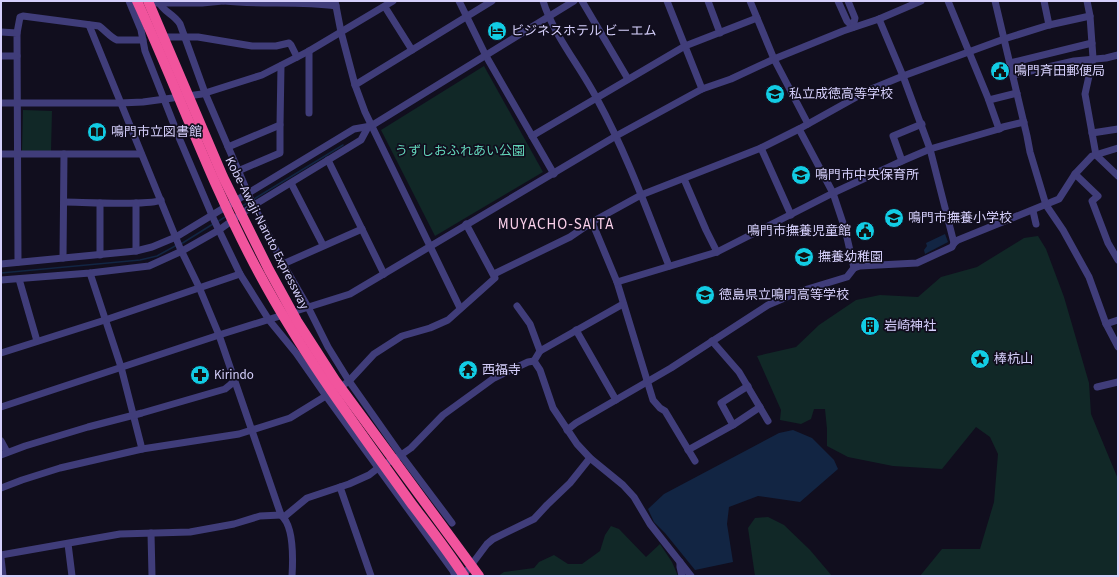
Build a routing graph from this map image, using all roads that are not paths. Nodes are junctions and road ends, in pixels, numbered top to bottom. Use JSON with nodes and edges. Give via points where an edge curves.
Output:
{"nodes":[{"id":1,"x":148,"y":1,"type":"edge"},
{"id":2,"x":224,"y":1,"type":"edge"},
{"id":3,"x":393,"y":1,"type":"edge"},
{"id":4,"x":459,"y":1,"type":"edge"},
{"id":5,"x":492,"y":1,"type":"edge"},
{"id":6,"x":543,"y":1,"type":"edge"},
{"id":7,"x":574,"y":1,"type":"edge"},
{"id":8,"x":582,"y":1,"type":"edge"},
{"id":9,"x":668,"y":1,"type":"edge"},
{"id":10,"x":708,"y":1,"type":"edge"},
{"id":11,"x":750,"y":1,"type":"edge"},
{"id":12,"x":838,"y":1,"type":"edge"},
{"id":13,"x":848,"y":1,"type":"edge"},
{"id":14,"x":921,"y":1,"type":"edge"},
{"id":15,"x":948,"y":1,"type":"edge"},
{"id":16,"x":995,"y":1,"type":"edge"},
{"id":17,"x":1044,"y":1,"type":"edge"},
{"id":18,"x":1088,"y":1,"type":"edge"},
{"id":19,"x":132,"y":2,"type":"edge"},
{"id":20,"x":159,"y":2,"type":"edge"},
{"id":21,"x":336,"y":4,"type":"edge"},
{"id":22,"x":385,"y":7,"type":"junction"},
{"id":23,"x":466,"y":16,"type":"junction"},
{"id":24,"x":1090,"y":16,"type":"junction"},
{"id":25,"x":548,"y":17,"type":"junction"},
{"id":26,"x":757,"y":18,"type":"junction"},
{"id":27,"x":879,"y":19,"type":"junction"},
{"id":28,"x":1049,"y":25,"type":"junction"},
{"id":29,"x":89,"y":26,"type":"junction"},
{"id":30,"x":853,"y":27,"type":"junction"},
{"id":31,"x":1,"y":32,"type":"edge"},
{"id":32,"x":341,"y":32,"type":"junction"},
{"id":33,"x":17,"y":33,"type":"junction"},
{"id":34,"x":720,"y":33,"type":"junction"},
{"id":35,"x":184,"y":37,"type":"junction"},
{"id":36,"x":142,"y":38,"type":"junction"},
{"id":37,"x":1004,"y":39,"type":"junction"},
{"id":38,"x":1092,"y":43,"type":"junction"},
{"id":39,"x":685,"y":46,"type":"junction"},
{"id":40,"x":412,"y":50,"type":"junction"},
{"id":41,"x":309,"y":51,"type":"junction"},
{"id":42,"x":969,"y":52,"type":"junction"},
{"id":43,"x":1,"y":56,"type":"edge"},
{"id":44,"x":17,"y":56,"type":"junction"},
{"id":45,"x":486,"y":56,"type":"junction"},
{"id":46,"x":297,"y":57,"type":"junction"},
{"id":47,"x":1093,"y":58,"type":"junction"},
{"id":48,"x":1117,"y":58,"type":"edge"},
{"id":49,"x":774,"y":59,"type":"junction"},
{"id":50,"x":1010,"y":63,"type":"junction"},
{"id":51,"x":281,"y":66,"type":"junction"},
{"id":52,"x":1013,"y":75,"type":"junction"},
{"id":53,"x":903,"y":76,"type":"junction"},
{"id":54,"x":628,"y":79,"type":"junction"},
{"id":55,"x":355,"y":85,"type":"junction"},
{"id":56,"x":702,"y":89,"type":"junction"},
{"id":57,"x":205,"y":92,"type":"junction"},
{"id":58,"x":1017,"y":93,"type":"junction"},
{"id":59,"x":596,"y":98,"type":"junction"},
{"id":60,"x":165,"y":99,"type":"junction"},
{"id":61,"x":989,"y":100,"type":"junction"},
{"id":62,"x":1,"y":103,"type":"edge"},
{"id":63,"x":18,"y":103,"type":"junction"},
{"id":64,"x":120,"y":103,"type":"junction"},
{"id":65,"x":309,"y":113,"type":"dead end"},
{"id":66,"x":1024,"y":122,"type":"junction"},
{"id":67,"x":808,"y":124,"type":"junction"},
{"id":68,"x":922,"y":124,"type":"junction"},
{"id":69,"x":280,"y":125,"type":"junction"},
{"id":70,"x":370,"y":127,"type":"junction"},
{"id":71,"x":799,"y":129,"type":"junction"},
{"id":72,"x":999,"y":129,"type":"junction"},
{"id":73,"x":1118,"y":129,"type":"edge"},
{"id":74,"x":1092,"y":133,"type":"junction"},
{"id":75,"x":532,"y":136,"type":"junction"},
{"id":76,"x":616,"y":136,"type":"junction"},
{"id":77,"x":228,"y":147,"type":"junction"},
{"id":78,"x":761,"y":148,"type":"junction"},
{"id":79,"x":1118,"y":148,"type":"edge"},
{"id":80,"x":930,"y":149,"type":"junction"},
{"id":81,"x":1,"y":154,"type":"edge"},
{"id":82,"x":17,"y":154,"type":"junction"},
{"id":83,"x":64,"y":154,"type":"junction"},
{"id":84,"x":141,"y":154,"type":"junction"},
{"id":85,"x":1096,"y":155,"type":"junction"},
{"id":86,"x":328,"y":160,"type":"junction"},
{"id":87,"x":902,"y":161,"type":"junction"},
{"id":88,"x":238,"y":171,"type":"junction"},
{"id":89,"x":554,"y":174,"type":"junction"},
{"id":90,"x":1075,"y":174,"type":"junction"},
{"id":91,"x":1118,"y":176,"type":"edge"},
{"id":92,"x":684,"y":179,"type":"junction"},
{"id":93,"x":292,"y":182,"type":"junction"},
{"id":94,"x":833,"y":193,"type":"junction"},
{"id":95,"x":641,"y":196,"type":"junction"},
{"id":96,"x":160,"y":200,"type":"junction"},
{"id":97,"x":251,"y":200,"type":"junction"},
{"id":98,"x":64,"y":202,"type":"junction"},
{"id":99,"x":100,"y":203,"type":"junction"},
{"id":100,"x":136,"y":203,"type":"junction"},
{"id":101,"x":1046,"y":205,"type":"junction"},
{"id":102,"x":1033,"y":211,"type":"junction"},
{"id":103,"x":791,"y":215,"type":"junction"},
{"id":104,"x":592,"y":222,"type":"junction"},
{"id":105,"x":216,"y":223,"type":"junction"},
{"id":106,"x":466,"y":224,"type":"junction"},
{"id":107,"x":1036,"y":224,"type":"dead end"},
{"id":108,"x":362,"y":229,"type":"junction"},
{"id":109,"x":954,"y":243,"type":"junction"},
{"id":110,"x":179,"y":244,"type":"junction"},
{"id":111,"x":323,"y":245,"type":"junction"},
{"id":112,"x":430,"y":247,"type":"junction"},
{"id":113,"x":136,"y":251,"type":"junction"},
{"id":114,"x":717,"y":252,"type":"junction"},
{"id":115,"x":100,"y":255,"type":"junction"},
{"id":116,"x":63,"y":258,"type":"junction"},
{"id":117,"x":1118,"y":260,"type":"edge"},
{"id":118,"x":18,"y":262,"type":"junction"},
{"id":119,"x":1,"y":264,"type":"edge"},
{"id":120,"x":283,"y":264,"type":"junction"},
{"id":121,"x":669,"y":266,"type":"junction"},
{"id":122,"x":854,"y":268,"type":"junction"},
{"id":123,"x":90,"y":273,"type":"junction"},
{"id":124,"x":240,"y":274,"type":"junction"},
{"id":125,"x":384,"y":274,"type":"junction"},
{"id":126,"x":494,"y":274,"type":"junction"},
{"id":127,"x":18,"y":279,"type":"junction"},
{"id":128,"x":1,"y":280,"type":"edge"},
{"id":129,"x":617,"y":282,"type":"junction"},
{"id":130,"x":199,"y":287,"type":"junction"},
{"id":131,"x":623,"y":304,"type":"junction"},
{"id":132,"x":517,"y":306,"type":"dead end"},
{"id":133,"x":308,"y":307,"type":"junction"},
{"id":134,"x":460,"y":308,"type":"junction"},
{"id":135,"x":105,"y":320,"type":"junction"},
{"id":136,"x":269,"y":320,"type":"junction"},
{"id":137,"x":1118,"y":320,"type":"edge"},
{"id":138,"x":1106,"y":324,"type":"junction"},
{"id":139,"x":576,"y":330,"type":"junction"},
{"id":140,"x":219,"y":335,"type":"junction"},
{"id":141,"x":38,"y":341,"type":"junction"},
{"id":142,"x":712,"y":341,"type":"junction"},
{"id":143,"x":1118,"y":347,"type":"edge"},
{"id":144,"x":540,"y":351,"type":"junction"},
{"id":145,"x":1,"y":353,"type":"edge"},
{"id":146,"x":534,"y":361,"type":"junction"},
{"id":147,"x":121,"y":367,"type":"junction"},
{"id":148,"x":234,"y":381,"type":"junction"},
{"id":149,"x":349,"y":381,"type":"junction"},
{"id":150,"x":648,"y":381,"type":"junction"},
{"id":151,"x":1118,"y":382,"type":"edge"},
{"id":152,"x":748,"y":386,"type":"junction"},
{"id":153,"x":1097,"y":386,"type":"dead end"},
{"id":154,"x":326,"y":396,"type":"junction"},
{"id":155,"x":616,"y":400,"type":"junction"},
{"id":156,"x":1,"y":407,"type":"edge"},
{"id":157,"x":760,"y":407,"type":"junction"},
{"id":158,"x":134,"y":415,"type":"junction"},
{"id":159,"x":768,"y":422,"type":"dead end"},
{"id":160,"x":733,"y":424,"type":"junction"},
{"id":161,"x":252,"y":430,"type":"junction"},
{"id":162,"x":567,"y":430,"type":"junction"},
{"id":163,"x":1,"y":441,"type":"edge"},
{"id":164,"x":142,"y":450,"type":"junction"},
{"id":165,"x":688,"y":450,"type":"junction"},
{"id":166,"x":4,"y":454,"type":"edge"},
{"id":167,"x":401,"y":455,"type":"junction"},
{"id":168,"x":590,"y":458,"type":"junction"},
{"id":169,"x":694,"y":461,"type":"dead end"},
{"id":170,"x":378,"y":468,"type":"junction"},
{"id":171,"x":340,"y":487,"type":"junction"},
{"id":172,"x":1,"y":488,"type":"edge"},
{"id":173,"x":282,"y":516,"type":"junction"},
{"id":174,"x":452,"y":523,"type":"dead end"},
{"id":175,"x":151,"y":533,"type":"junction"},
{"id":176,"x":68,"y":544,"type":"junction"},
{"id":177,"x":1,"y":557,"type":"edge"},
{"id":178,"x":680,"y":562,"type":"junction"},
{"id":179,"x":3,"y":576,"type":"edge"},
{"id":180,"x":72,"y":576,"type":"edge"},
{"id":181,"x":152,"y":576,"type":"edge"},
{"id":182,"x":292,"y":576,"type":"edge"},
{"id":183,"x":371,"y":576,"type":"edge"},
{"id":184,"x":454,"y":576,"type":"edge"},
{"id":185,"x":464,"y":576,"type":"edge"},
{"id":186,"x":479,"y":576,"type":"edge"},
{"id":187,"x":682,"y":576,"type":"edge"},
{"id":188,"x":691,"y":576,"type":"edge"}],
"edges":[{"from":1,"to":186,"type":"highway","name":"Kobe-Awaji-Naruto Expressway","bridge":true,"via":[[223,177],[265,263],[298,321],[335,380]]},
{"from":2,"to":20,"type":"street"},
{"from":2,"to":21,"type":"street"},
{"from":3,"to":22,"type":"street"},
{"from":4,"to":23,"type":"street"},
{"from":5,"to":23,"type":"street"},
{"from":6,"to":25,"type":"street"},
{"from":7,"to":25,"type":"street"},
{"from":8,"to":54,"type":"street"},
{"from":9,"to":39,"type":"street"},
{"from":10,"to":34,"type":"street"},
{"from":11,"to":26,"type":"street"},
{"from":12,"to":30,"type":"street","via":[[846,21]]},
{"from":13,"to":30,"type":"street","via":[[855,18]]},
{"from":14,"to":27,"type":"street"},
{"from":15,"to":42,"type":"street"},
{"from":16,"to":37,"type":"street"},
{"from":17,"to":28,"type":"street"},
{"from":18,"to":24,"type":"street"},
{"from":19,"to":20,"type":"street"},
{"from":19,"to":36,"type":"street"},
{"from":19,"to":185,"type":"highway","name":"Kobe-Awaji-Naruto Expressway","bridge":true,"via":[[214,180],[260,275],[288,325]]},
{"from":20,"to":35,"type":"street","via":[[163,10],[176,18]]},
{"from":21,"to":32,"type":"street"},
{"from":22,"to":32,"type":"street"},
{"from":22,"to":40,"type":"street"},
{"from":23,"to":40,"type":"street"},
{"from":23,"to":45,"type":"street"},
{"from":24,"to":28,"type":"street"},
{"from":24,"to":38,"type":"street"},
{"from":25,"to":45,"type":"street"},
{"from":25,"to":59,"type":"street"},
{"from":26,"to":34,"type":"street"},
{"from":26,"to":49,"type":"street"},
{"from":27,"to":30,"type":"street"},
{"from":27,"to":53,"type":"street"},
{"from":28,"to":37,"type":"street"},
{"from":29,"to":33,"type":"street","via":[[23,16],[20,18]]},
{"from":29,"to":36,"type":"street","via":[[99,26],[117,40]]},
{"from":29,"to":64,"type":"street"},
{"from":30,"to":49,"type":"street"},
{"from":31,"to":33,"type":"street"},
{"from":32,"to":41,"type":"street"},
{"from":32,"to":55,"type":"street"},
{"from":33,"to":44,"type":"street"},
{"from":34,"to":39,"type":"street"},
{"from":35,"to":36,"type":"street"},
{"from":35,"to":46,"type":"street","via":[[252,46],[289,43]]},
{"from":35,"to":57,"type":"street"},
{"from":36,"to":60,"type":"street"},
{"from":37,"to":42,"type":"street"},
{"from":37,"to":50,"type":"street"},
{"from":38,"to":47,"type":"street"},
{"from":38,"to":50,"type":"street"},
{"from":39,"to":54,"type":"street"},
{"from":39,"to":56,"type":"street"},
{"from":40,"to":55,"type":"street"},
{"from":41,"to":46,"type":"street"},
{"from":41,"to":65,"type":"street"},
{"from":42,"to":53,"type":"street"},
{"from":42,"to":61,"type":"street"},
{"from":43,"to":44,"type":"street"},
{"from":44,"to":63,"type":"street"},
{"from":45,"to":70,"type":"street"},
{"from":45,"to":75,"type":"street"},
{"from":46,"to":51,"type":"street"},
{"from":47,"to":48,"type":"street"},
{"from":47,"to":52,"type":"street"},
{"from":47,"to":74,"type":"street","via":[[1085,94]]},
{"from":49,"to":56,"type":"street"},
{"from":49,"to":67,"type":"street"},
{"from":50,"to":52,"type":"street"},
{"from":51,"to":57,"type":"street","via":[[262,75]]},
{"from":51,"to":69,"type":"street"},
{"from":52,"to":58,"type":"street"},
{"from":53,"to":67,"type":"street","via":[[868,90]]},
{"from":53,"to":68,"type":"street"},
{"from":54,"to":59,"type":"street"},
{"from":55,"to":70,"type":"street"},
{"from":56,"to":76,"type":"street"},
{"from":57,"to":60,"type":"street"},
{"from":57,"to":77,"type":"street"},
{"from":58,"to":61,"type":"street"},
{"from":58,"to":66,"type":"street"},
{"from":59,"to":75,"type":"street"},
{"from":59,"to":76,"type":"street"},
{"from":60,"to":64,"type":"street"},
{"from":60,"to":105,"type":"street"},
{"from":61,"to":72,"type":"street"},
{"from":62,"to":63,"type":"street"},
{"from":63,"to":64,"type":"street"},
{"from":63,"to":82,"type":"street"},
{"from":64,"to":84,"type":"street"},
{"from":66,"to":72,"type":"street"},
{"from":66,"to":101,"type":"street"},
{"from":67,"to":71,"type":"street"},
{"from":68,"to":80,"type":"street"},
{"from":68,"to":87,"type":"street","via":[[893,136]]},
{"from":69,"to":77,"type":"street"},
{"from":69,"to":88,"type":"street","via":[[280,153]]},
{"from":70,"to":86,"type":"street","via":[[361,140]]},
{"from":70,"to":97,"type":"street","via":[[354,128]]},
{"from":70,"to":112,"type":"street"},
{"from":71,"to":78,"type":"street"},
{"from":71,"to":94,"type":"street"},
{"from":72,"to":80,"type":"street"},
{"from":73,"to":74,"type":"street"},
{"from":74,"to":85,"type":"street"},
{"from":75,"to":89,"type":"street"},
{"from":76,"to":89,"type":"street"},
{"from":76,"to":95,"type":"street"},
{"from":77,"to":88,"type":"street"},
{"from":78,"to":92,"type":"street"},
{"from":78,"to":103,"type":"street"},
{"from":79,"to":85,"type":"street"},
{"from":80,"to":87,"type":"street"},
{"from":80,"to":109,"type":"street"},
{"from":81,"to":82,"type":"street"},
{"from":82,"to":83,"type":"street"},
{"from":82,"to":118,"type":"street"},
{"from":83,"to":84,"type":"street"},
{"from":83,"to":98,"type":"street"},
{"from":84,"to":96,"type":"street"},
{"from":85,"to":90,"type":"street"},
{"from":85,"to":91,"type":"street"},
{"from":86,"to":93,"type":"street"},
{"from":86,"to":108,"type":"street"},
{"from":87,"to":94,"type":"street"},
{"from":88,"to":97,"type":"street"},
{"from":89,"to":106,"type":"street"},
{"from":90,"to":101,"type":"street","via":[[1059,200]]},
{"from":90,"to":117,"type":"street","via":[[1098,196],[1092,200],[1108,242]]},
{"from":92,"to":95,"type":"street"},
{"from":92,"to":114,"type":"street"},
{"from":93,"to":97,"type":"street"},
{"from":93,"to":111,"type":"street"},
{"from":94,"to":103,"type":"street"},
{"from":94,"to":122,"type":"street"},
{"from":95,"to":104,"type":"street"},
{"from":95,"to":121,"type":"street"},
{"from":96,"to":100,"type":"street"},
{"from":96,"to":110,"type":"street"},
{"from":97,"to":105,"type":"street"},
{"from":97,"to":105,"type":"street"},
{"from":97,"to":120,"type":"street"},
{"from":98,"to":99,"type":"street"},
{"from":98,"to":116,"type":"street"},
{"from":99,"to":100,"type":"street"},
{"from":99,"to":115,"type":"street"},
{"from":100,"to":113,"type":"street"},
{"from":101,"to":102,"type":"street"},
{"from":101,"to":138,"type":"street","via":[[1089,277]]},
{"from":102,"to":107,"type":"street"},
{"from":102,"to":109,"type":"street"},
{"from":103,"to":114,"type":"street"},
{"from":104,"to":126,"type":"street","via":[[570,236]]},
{"from":104,"to":129,"type":"street"},
{"from":105,"to":110,"type":"street"},
{"from":105,"to":110,"type":"street"},
{"from":105,"to":124,"type":"street"},
{"from":106,"to":112,"type":"street"},
{"from":106,"to":126,"type":"street"},
{"from":108,"to":111,"type":"street"},
{"from":108,"to":125,"type":"street"},
{"from":109,"to":122,"type":"street","via":[[952,247],[917,263],[863,265]]},
{"from":110,"to":113,"type":"street"},
{"from":110,"to":123,"type":"street","via":[[149,266]]},
{"from":110,"to":130,"type":"street"},
{"from":111,"to":120,"type":"street"},
{"from":112,"to":125,"type":"street"},
{"from":112,"to":134,"type":"street"},
{"from":113,"to":115,"type":"street"},
{"from":114,"to":121,"type":"street"},
{"from":115,"to":116,"type":"street"},
{"from":116,"to":118,"type":"street"},
{"from":118,"to":119,"type":"street"},
{"from":120,"to":133,"type":"street"},
{"from":121,"to":129,"type":"street"},
{"from":122,"to":142,"type":"street","via":[[846,277],[801,291],[768,305]]},
{"from":123,"to":127,"type":"street"},
{"from":123,"to":135,"type":"street"},
{"from":124,"to":130,"type":"street"},
{"from":124,"to":136,"type":"street"},
{"from":125,"to":133,"type":"street","via":[[350,294]]},
{"from":126,"to":134,"type":"street","via":[[495,278]]},
{"from":127,"to":128,"type":"street"},
{"from":127,"to":141,"type":"street"},
{"from":129,"to":131,"type":"street"},
{"from":130,"to":135,"type":"street"},
{"from":130,"to":140,"type":"street"},
{"from":131,"to":139,"type":"street"},
{"from":131,"to":150,"type":"street"},
{"from":132,"to":144,"type":"street","via":[[530,324]]},
{"from":133,"to":136,"type":"street"},
{"from":133,"to":149,"type":"street"},
{"from":134,"to":149,"type":"street","via":[[448,320],[402,336],[374,354]]},
{"from":135,"to":141,"type":"street"},
{"from":135,"to":147,"type":"street"},
{"from":136,"to":140,"type":"street"},
{"from":136,"to":154,"type":"street"},
{"from":137,"to":138,"type":"street"},
{"from":138,"to":143,"type":"street"},
{"from":139,"to":144,"type":"street"},
{"from":139,"to":155,"type":"street"},
{"from":140,"to":147,"type":"street"},
{"from":140,"to":148,"type":"street"},
{"from":141,"to":145,"type":"street"},
{"from":142,"to":150,"type":"street"},
{"from":142,"to":152,"type":"street"},
{"from":144,"to":146,"type":"street"},
{"from":146,"to":162,"type":"street","via":[[540,370],[553,408]]},
{"from":146,"to":167,"type":"street","via":[[494,378],[443,415]]},
{"from":147,"to":156,"type":"street"},
{"from":147,"to":158,"type":"street"},
{"from":148,"to":158,"type":"street","via":[[225,389]]},
{"from":148,"to":161,"type":"street"},
{"from":149,"to":154,"type":"street"},
{"from":149,"to":167,"type":"street"},
{"from":150,"to":155,"type":"street"},
{"from":150,"to":165,"type":"street","via":[[654,400],[665,411]]},
{"from":151,"to":153,"type":"street"},
{"from":152,"to":157,"type":"street"},
{"from":152,"to":160,"type":"street","via":[[720,403]]},
{"from":154,"to":161,"type":"street","via":[[290,418]]},
{"from":154,"to":170,"type":"street"},
{"from":155,"to":162,"type":"street"},
{"from":157,"to":159,"type":"street"},
{"from":157,"to":160,"type":"street"},
{"from":158,"to":164,"type":"street"},
{"from":158,"to":166,"type":"street"},
{"from":160,"to":165,"type":"street"},
{"from":161,"to":164,"type":"street"},
{"from":161,"to":173,"type":"street"},
{"from":162,"to":168,"type":"street"},
{"from":163,"to":166,"type":"street"},
{"from":164,"to":172,"type":"street","via":[[46,471]]},
{"from":165,"to":169,"type":"street"},
{"from":167,"to":170,"type":"street"},
{"from":167,"to":174,"type":"street"},
{"from":168,"to":178,"type":"street","via":[[623,485]]},
{"from":168,"to":185,"type":"street","via":[[570,483],[534,519],[487,544]]},
{"from":170,"to":171,"type":"street"},
{"from":170,"to":184,"type":"street","via":[[454,572]]},
{"from":171,"to":173,"type":"street","via":[[307,498]]},
{"from":171,"to":183,"type":"street"},
{"from":173,"to":175,"type":"street","via":[[260,516],[234,524],[190,532]]},
{"from":173,"to":182,"type":"street","via":[[291,535]]},
{"from":175,"to":176,"type":"street","via":[[120,534]]},
{"from":175,"to":181,"type":"street"},
{"from":176,"to":177,"type":"street"},
{"from":176,"to":180,"type":"street"},
{"from":177,"to":179,"type":"street"},
{"from":178,"to":187,"type":"street"},
{"from":178,"to":188,"type":"street"}]}
